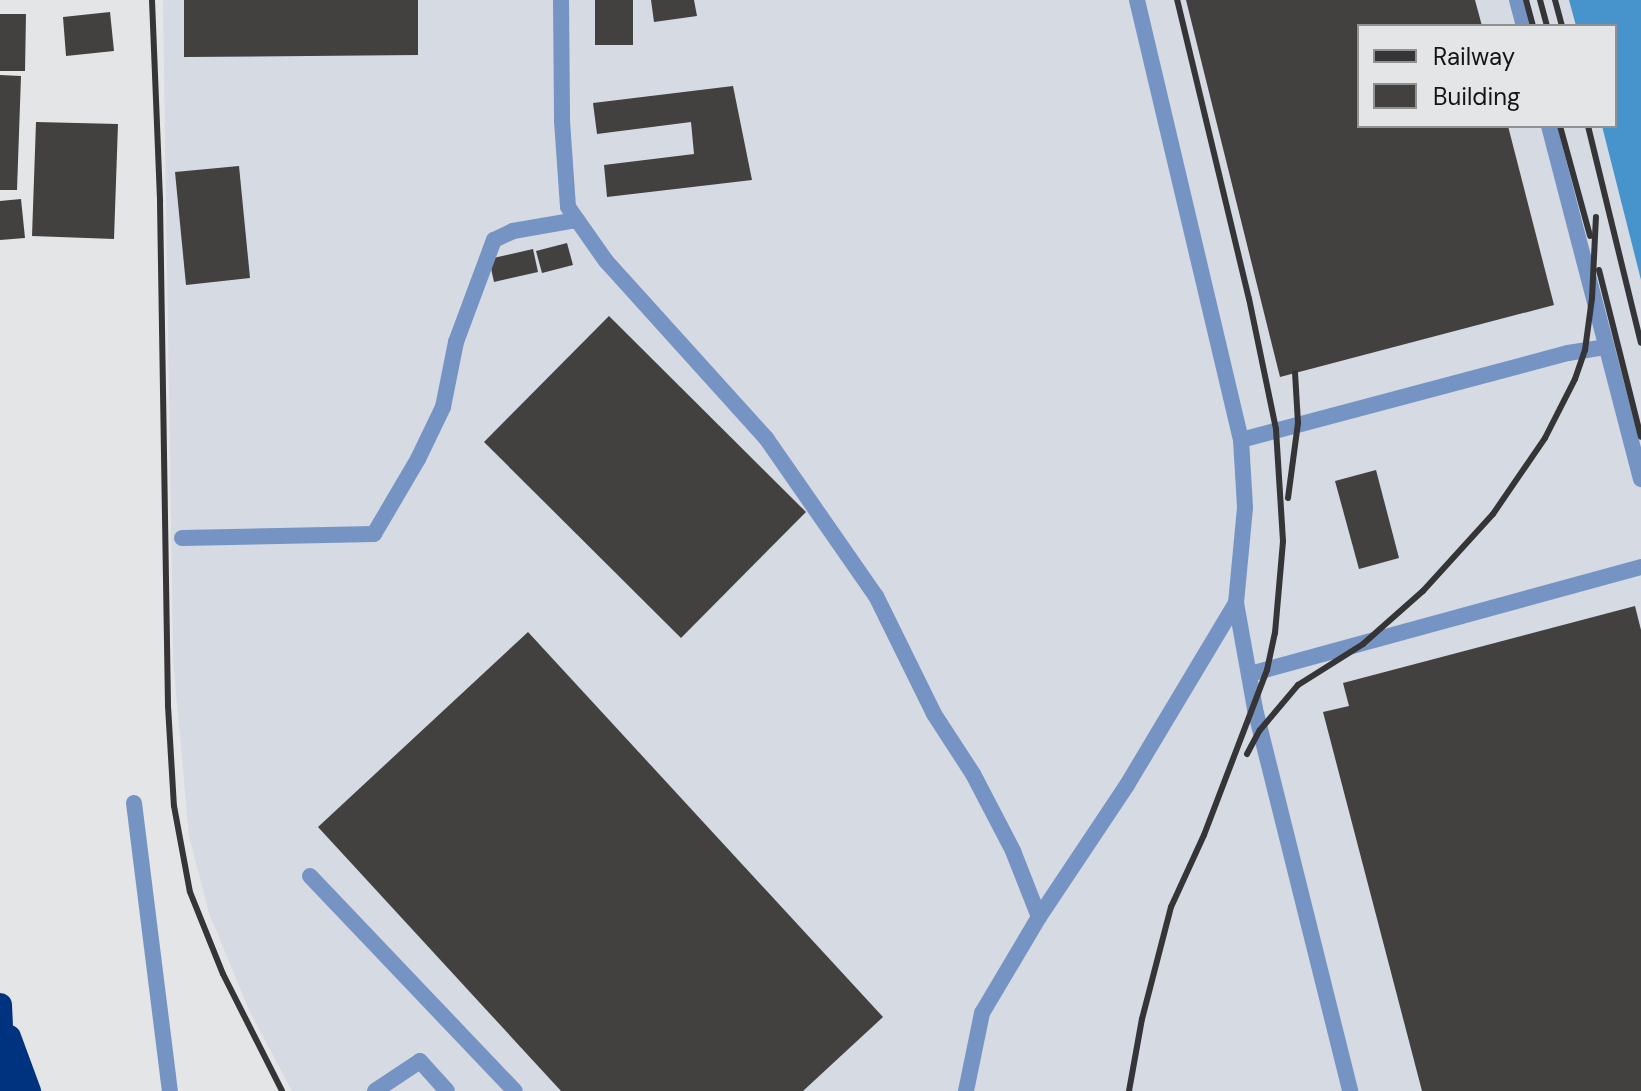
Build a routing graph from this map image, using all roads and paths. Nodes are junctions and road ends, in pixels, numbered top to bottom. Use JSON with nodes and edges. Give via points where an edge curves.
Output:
{"nodes":[{"id":1,"x":561,"y":0,"type":"edge"},
{"id":2,"x":1137,"y":0,"type":"edge"},
{"id":3,"x":1517,"y":0,"type":"edge"},
{"id":4,"x":1523,"y":24,"type":"edge"},
{"id":5,"x":1550,"y":128,"type":"edge"},
{"id":6,"x":577,"y":220,"type":"junction"},
{"id":7,"x":1607,"y":347,"type":"junction"},
{"id":8,"x":1241,"y":440,"type":"junction"},
{"id":9,"x":1641,"y":479,"type":"edge"},
{"id":10,"x":182,"y":538,"type":"dead end"},
{"id":11,"x":1641,"y":567,"type":"edge"},
{"id":12,"x":1236,"y":603,"type":"junction"},
{"id":13,"x":1250,"y":674,"type":"junction"},
{"id":14,"x":134,"y":803,"type":"dead end"},
{"id":15,"x":310,"y":876,"type":"dead end"},
{"id":16,"x":1039,"y":917,"type":"junction"},
{"id":17,"x":1,"y":1012,"type":"edge"},
{"id":18,"x":0,"y":1068,"type":"edge"},
{"id":19,"x":4,"y":1091,"type":"edge"},
{"id":20,"x":29,"y":1091,"type":"edge"},
{"id":21,"x":170,"y":1091,"type":"edge"},
{"id":22,"x":375,"y":1091,"type":"edge"},
{"id":23,"x":447,"y":1091,"type":"edge"},
{"id":24,"x":515,"y":1091,"type":"edge"},
{"id":25,"x":966,"y":1091,"type":"edge"},
{"id":26,"x":1350,"y":1091,"type":"edge"}],
"edges":[{"from":1,"to":6,"type":"lane","via":[[568,207]]},
{"from":2,"to":8,"type":"lane"},
{"from":3,"to":4,"type":"lane"},
{"from":5,"to":7,"type":"lane"},
{"from":6,"to":10,"type":"lane","via":[[513,231],[494,240],[456,342],[443,407],[374,534]]},
{"from":6,"to":16,"type":"lane","via":[[606,261],[766,438],[876,596],[934,714],[1013,851]]},
{"from":7,"to":8,"type":"lane"},
{"from":7,"to":9,"type":"lane"},
{"from":8,"to":12,"type":"lane","via":[[1245,507]]},
{"from":11,"to":13,"type":"lane"},
{"from":12,"to":13,"type":"lane"},
{"from":12,"to":16,"type":"lane","via":[[1127,785]]},
{"from":13,"to":26,"type":"lane"},
{"from":14,"to":21,"type":"lane"},
{"from":15,"to":24,"type":"lane"},
{"from":16,"to":25,"type":"lane","via":[[982,1013]]},
{"from":17,"to":19,"type":"highway"},
{"from":17,"to":20,"type":"highway"},
{"from":18,"to":19,"type":"highway","bridge":true},
{"from":22,"to":23,"type":"lane","via":[[420,1061]]}]}
